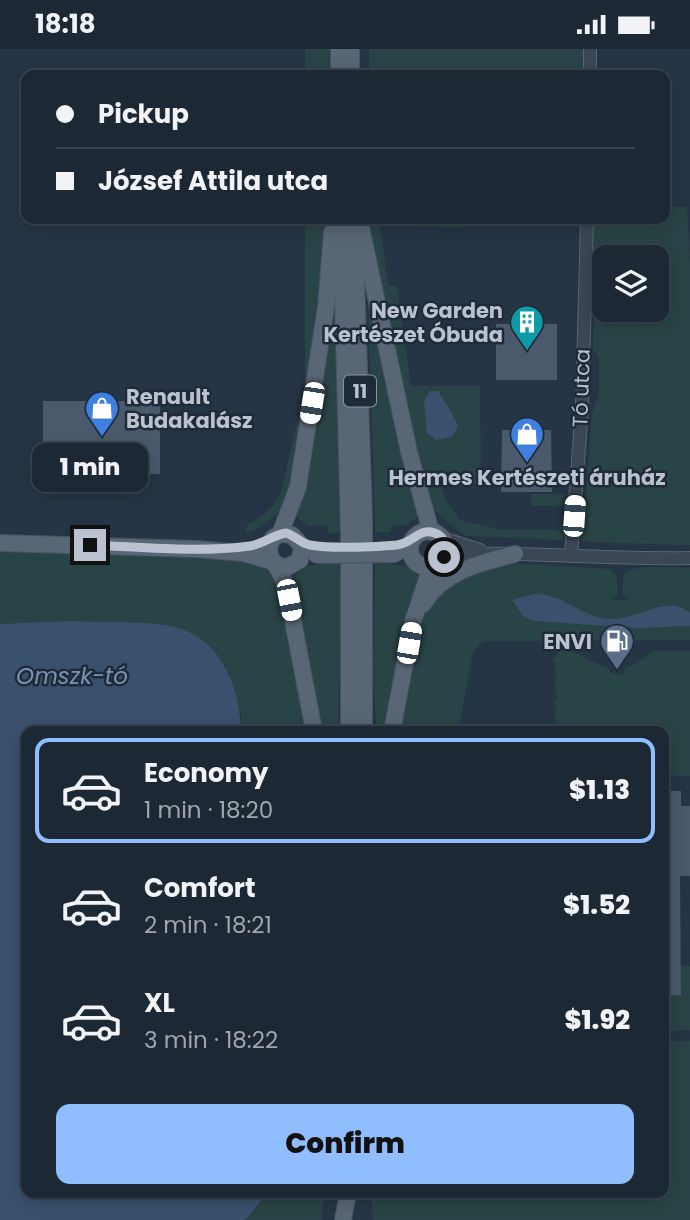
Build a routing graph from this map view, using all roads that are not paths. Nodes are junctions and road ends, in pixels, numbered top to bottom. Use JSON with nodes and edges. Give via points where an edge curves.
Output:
{"nodes":[{"id":1,"x":339,"y":49,"type":"edge"},
{"id":2,"x":351,"y":49,"type":"edge"},
{"id":3,"x":590,"y":49,"type":"edge"},
{"id":4,"x":339,"y":70,"type":"edge"},
{"id":5,"x":351,"y":70,"type":"edge"},
{"id":6,"x":590,"y":70,"type":"edge"},
{"id":7,"x":333,"y":224,"type":"edge"},
{"id":8,"x":341,"y":224,"type":"edge"},
{"id":9,"x":356,"y":224,"type":"edge"},
{"id":10,"x":357,"y":224,"type":"edge"},
{"id":11,"x":587,"y":224,"type":"edge"},
{"id":12,"x":436,"y":535,"type":"junction"},
{"id":13,"x":277,"y":536,"type":"junction"},
{"id":14,"x":0,"y":543,"type":"edge"},
{"id":15,"x":311,"y":548,"type":"junction"},
{"id":16,"x":196,"y":549,"type":"junction"},
{"id":17,"x":404,"y":549,"type":"junction"},
{"id":18,"x":515,"y":554,"type":"junction"},
{"id":19,"x":571,"y":556,"type":"junction"},
{"id":20,"x":690,"y":558,"type":"edge"},
{"id":21,"x":653,"y":559,"type":"junction"},
{"id":22,"x":273,"y":563,"type":"junction"},
{"id":23,"x":437,"y":563,"type":"junction"},
{"id":24,"x":690,"y":564,"type":"edge"},
{"id":25,"x":413,"y":621,"type":"junction"},
{"id":26,"x":313,"y":726,"type":"edge"},
{"id":27,"x":349,"y":726,"type":"edge"},
{"id":28,"x":364,"y":726,"type":"edge"},
{"id":29,"x":394,"y":726,"type":"edge"},
{"id":30,"x":348,"y":1198,"type":"edge"},
{"id":31,"x":349,"y":1198,"type":"edge"},
{"id":32,"x":343,"y":1220,"type":"edge"},
{"id":33,"x":350,"y":1220,"type":"edge"}],
"edges":[{"from":1,"to":4,"type":"main road"},
{"from":2,"to":5,"type":"main road"},
{"from":3,"to":6,"type":"street"},
{"from":7,"to":13,"type":"main road","via":[[326,307],[298,487]]},
{"from":8,"to":27,"type":"main road","number":"11"},
{"from":9,"to":28,"type":"main road","number":"11"},
{"from":10,"to":12,"type":"main road","via":[[409,451]]},
{"from":11,"to":19,"type":"street","name":"Tó utca","via":[[582,407]]},
{"from":12,"to":17,"type":"main road","via":[[420,533]]},
{"from":12,"to":18,"type":"street","via":[[466,547]]},
{"from":12,"to":23,"type":"main road","via":[[446,549]]},
{"from":13,"to":15,"type":"main road","via":[[292,535]]},
{"from":13,"to":16,"type":"main road","via":[[253,545]]},
{"from":13,"to":22,"type":"main road","via":[[268,549]]},
{"from":14,"to":16,"type":"main road"},
{"from":15,"to":17,"type":"main road","bridge":true},
{"from":15,"to":22,"type":"main road","via":[[286,568]]},
{"from":16,"to":22,"type":"main road","via":[[243,552]]},
{"from":17,"to":23,"type":"main road","via":[[420,565]]},
{"from":18,"to":19,"type":"street"},
{"from":18,"to":23,"type":"street","via":[[459,555]]},
{"from":18,"to":25,"type":"main road","via":[[460,570],[434,588]]},
{"from":19,"to":21,"type":"street"},
{"from":20,"to":21,"type":"street"},
{"from":21,"to":24,"type":"street"},
{"from":22,"to":26,"type":"main road","via":[[289,600]]},
{"from":23,"to":25,"type":"main road"},
{"from":25,"to":29,"type":"main road"},
{"from":30,"to":32,"type":"main road"},
{"from":31,"to":33,"type":"main road"}]}
